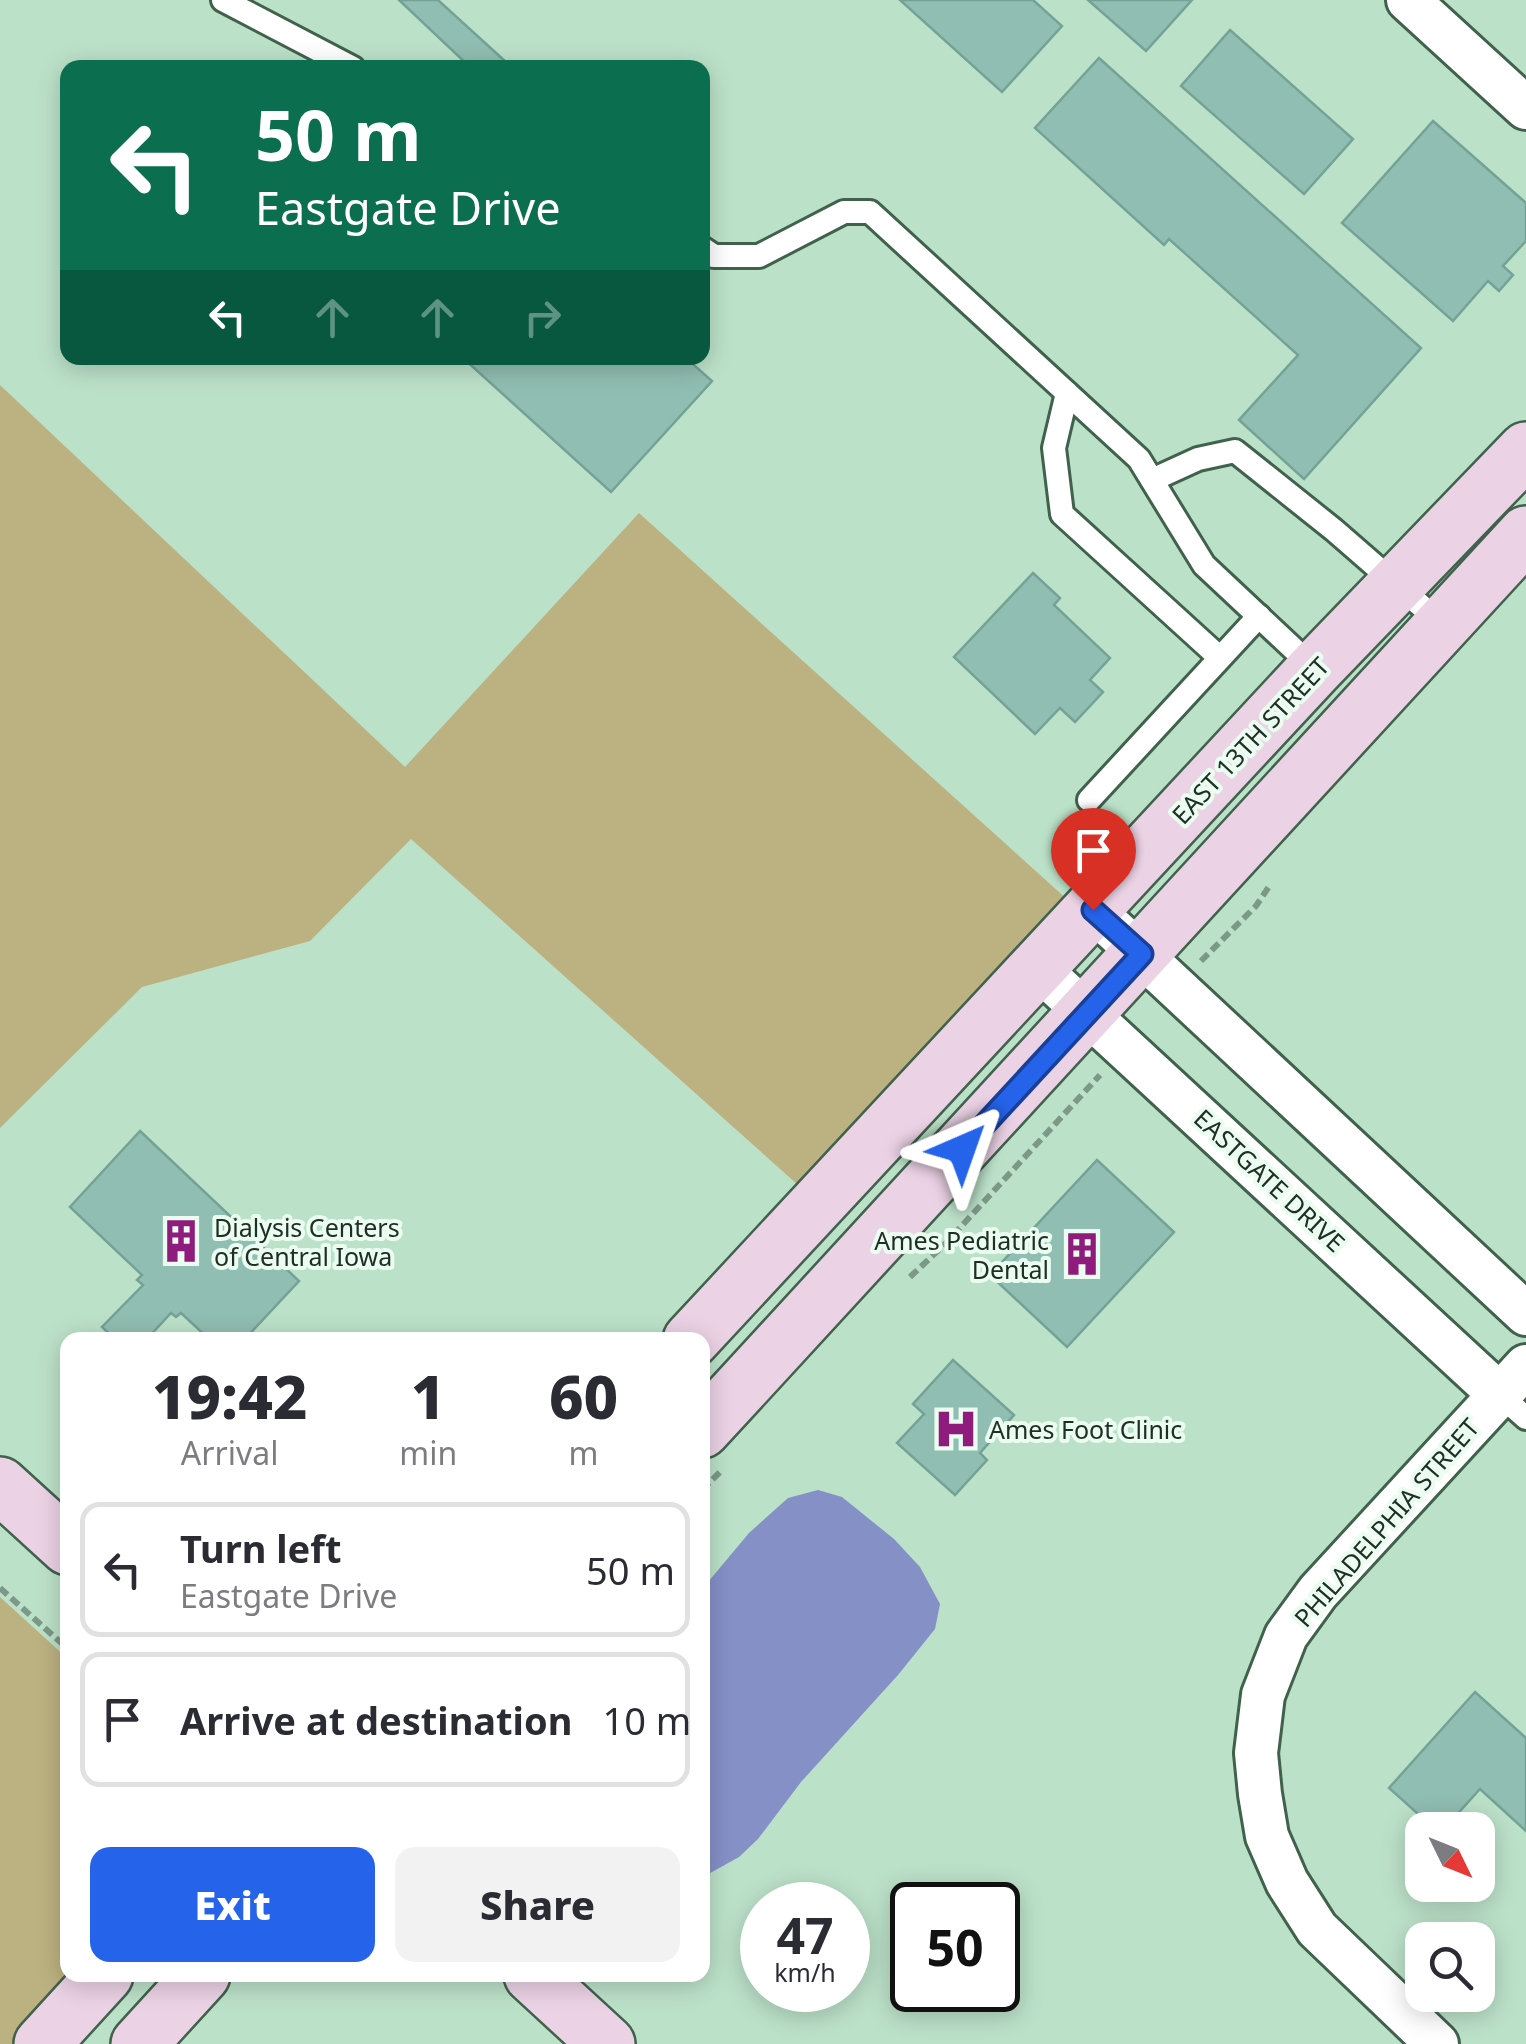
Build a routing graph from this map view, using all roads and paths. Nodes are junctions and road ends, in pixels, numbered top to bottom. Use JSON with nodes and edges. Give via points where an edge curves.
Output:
{"nodes":[{"id":1,"x":222,"y":0,"type":"edge"},
{"id":2,"x":1408,"y":0,"type":"edge"},
{"id":3,"x":338,"y":60,"type":"edge"},
{"id":4,"x":1526,"y":108,"type":"edge"},
{"id":5,"x":710,"y":253,"type":"edge"},
{"id":6,"x":1067,"y":393,"type":"junction"},
{"id":7,"x":1526,"y":450,"type":"edge"},
{"id":8,"x":1152,"y":480,"type":"junction"},
{"id":9,"x":1526,"y":534,"type":"edge"},
{"id":10,"x":1394,"y":586,"type":"junction"},
{"id":11,"x":1259,"y":616,"type":"junction"},
{"id":12,"x":1442,"y":624,"type":"junction"},
{"id":13,"x":1219,"y":657,"type":"junction"},
{"id":14,"x":1316,"y":668,"type":"junction"},
{"id":15,"x":1089,"y":800,"type":"dead end"},
{"id":16,"x":1093,"y":910,"type":"junction"},
{"id":17,"x":1142,"y":954,"type":"junction"},
{"id":18,"x":1038,"y":968,"type":"junction"},
{"id":19,"x":1086,"y":1013,"type":"junction"},
{"id":20,"x":1526,"y":1314,"type":"edge"},
{"id":21,"x":698,"y":1332,"type":"edge"},
{"id":22,"x":1517,"y":1393,"type":"edge"},
{"id":23,"x":710,"y":1421,"type":"edge"},
{"id":24,"x":0,"y":1485,"type":"edge"},
{"id":25,"x":60,"y":1540,"type":"edge"},
{"id":26,"x":0,"y":1588,"type":"edge"},
{"id":27,"x":60,"y":1642,"type":"edge"},
{"id":28,"x":99,"y":1982,"type":"edge"},
{"id":29,"x":196,"y":1982,"type":"edge"},
{"id":30,"x":540,"y":1982,"type":"edge"},
{"id":31,"x":42,"y":2044,"type":"edge"},
{"id":32,"x":138,"y":2044,"type":"edge"},
{"id":33,"x":606,"y":2044,"type":"edge"},
{"id":34,"x":1437,"y":2044,"type":"edge"}],
"edges":[{"from":1,"to":3,"type":"lane"},
{"from":2,"to":4,"type":"street"},
{"from":5,"to":6,"type":"lane","via":[[760,256],[844,212],[870,212]]},
{"from":6,"to":8,"type":"lane","via":[[1139,459]]},
{"from":6,"to":13,"type":"lane","via":[[1054,448],[1062,514]]},
{"from":7,"to":10,"type":"main road","name":"EAST 13TH STREET"},
{"from":8,"to":10,"type":"lane","via":[[1236,451]]},
{"from":8,"to":11,"type":"lane","via":[[1204,564]]},
{"from":9,"to":12,"type":"main road"},
{"from":10,"to":12,"type":"lane"},
{"from":10,"to":14,"type":"main road","name":"EAST 13TH STREET"},
{"from":11,"to":13,"type":"lane"},
{"from":11,"to":14,"type":"lane"},
{"from":12,"to":17,"type":"main road"},
{"from":13,"to":15,"type":"lane"},
{"from":14,"to":16,"type":"main road","name":"EAST 13TH STREET"},
{"from":16,"to":17,"type":"street"},
{"from":16,"to":18,"type":"main road","name":"EAST 13TH STREET"},
{"from":17,"to":19,"type":"main road"},
{"from":17,"to":20,"type":"street"},
{"from":18,"to":19,"type":"street","name":"EASTGATE DRIVE"},
{"from":18,"to":21,"type":"main road","name":"EAST 13TH STREET"},
{"from":19,"to":22,"type":"street","name":"EASTGATE DRIVE"},
{"from":19,"to":23,"type":"main road"},
{"from":22,"to":34,"type":"street","name":"PHILADELPHIA STREET","via":[[1328,1580],[1286,1636],[1263,1696],[1256,1754],[1267,1836],[1287,1882],[1318,1929]]},
{"from":24,"to":25,"type":"main road"},
{"from":26,"to":27,"type":"path"},
{"from":28,"to":31,"type":"main road"},
{"from":29,"to":32,"type":"main road"},
{"from":30,"to":33,"type":"main road"}]}
